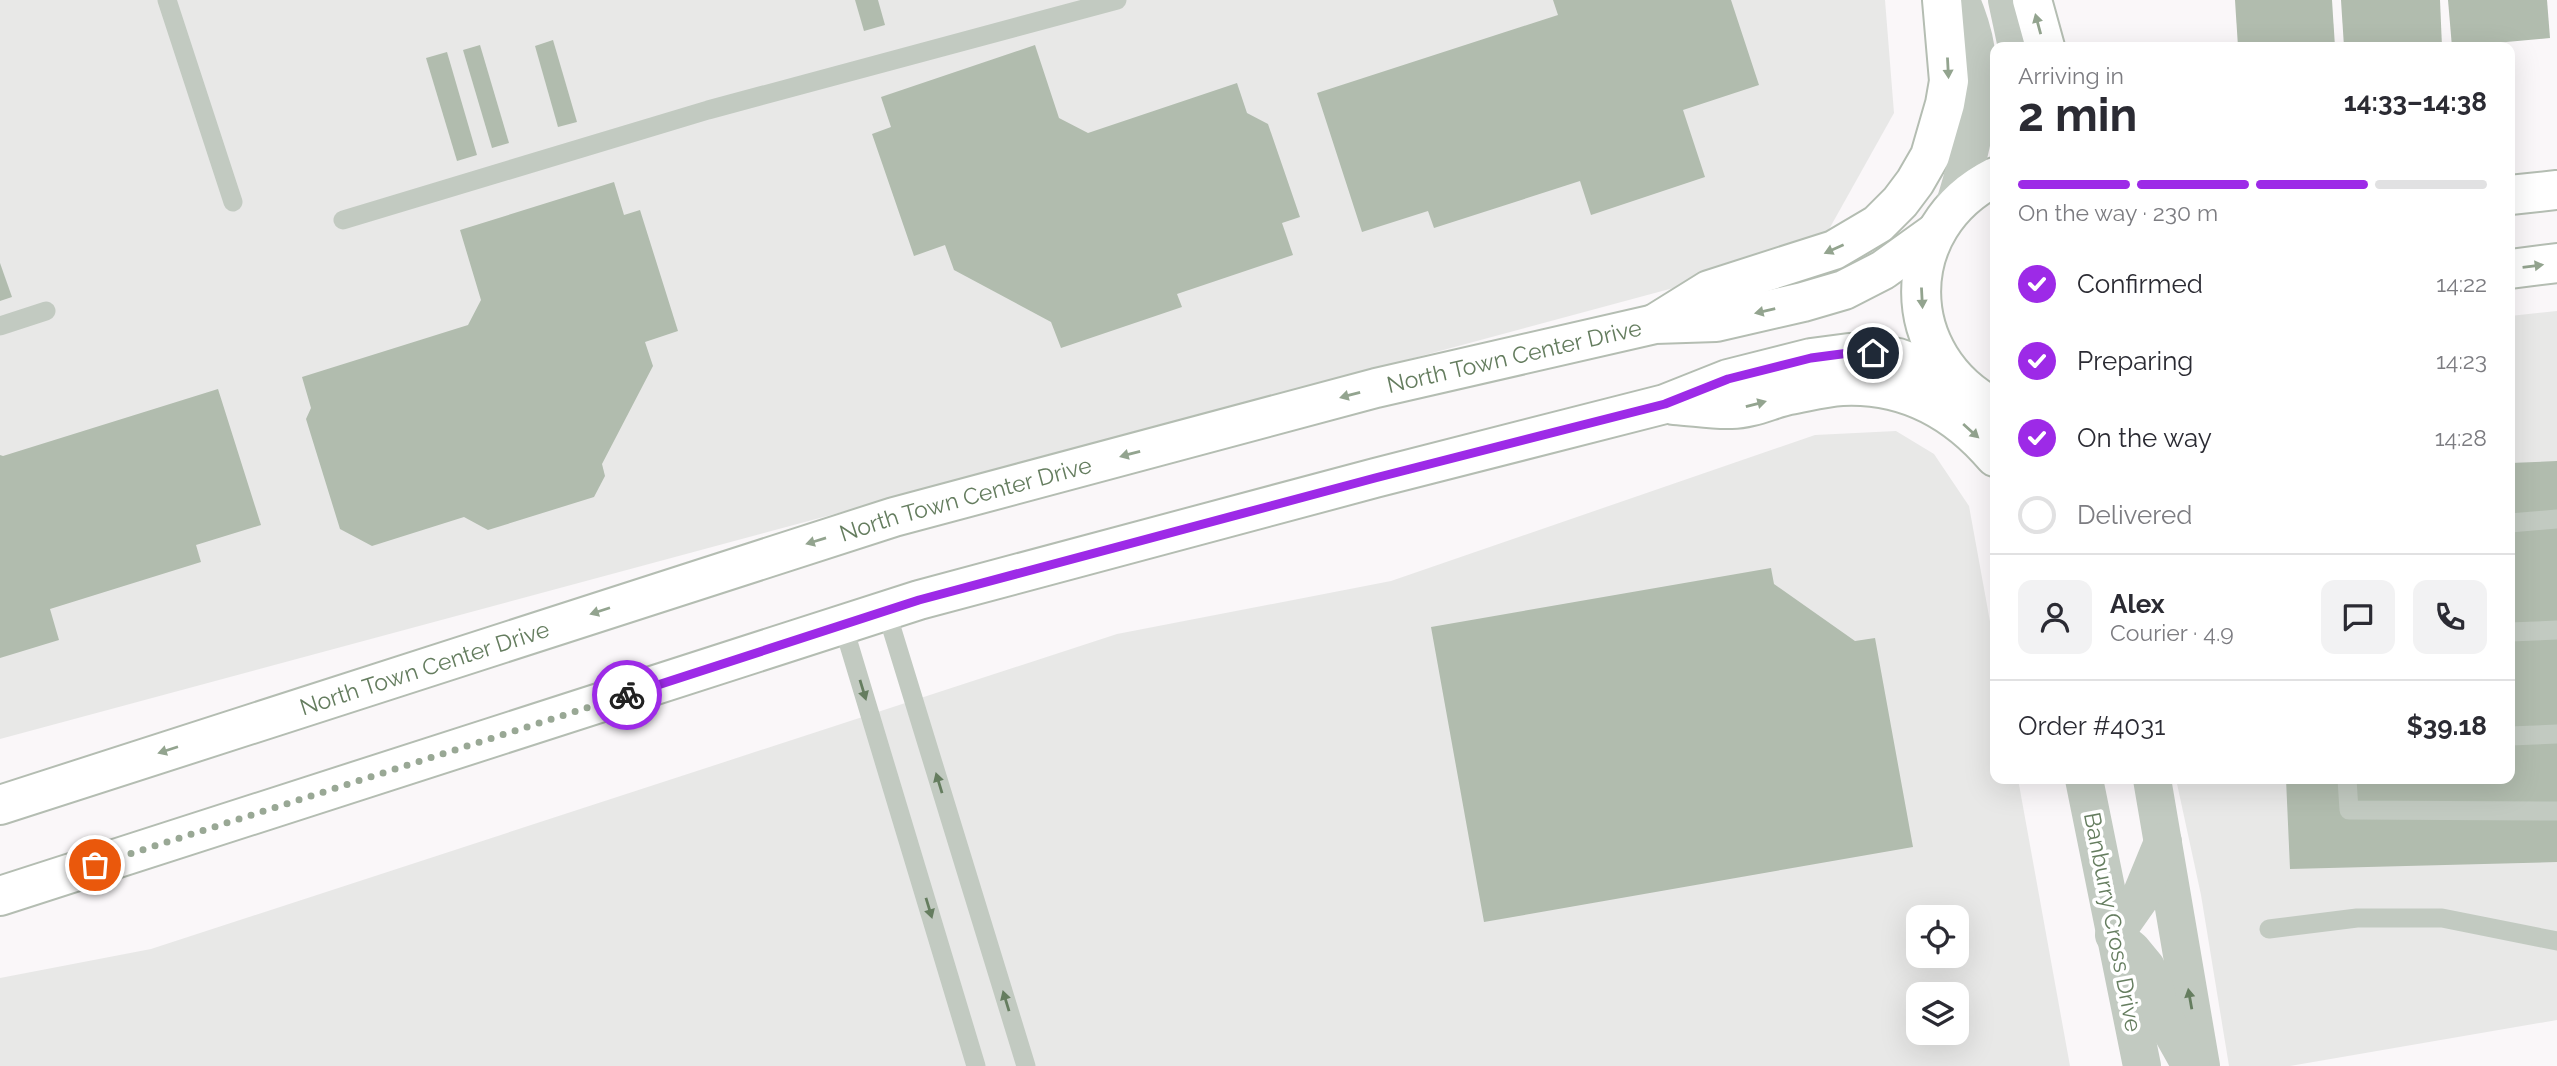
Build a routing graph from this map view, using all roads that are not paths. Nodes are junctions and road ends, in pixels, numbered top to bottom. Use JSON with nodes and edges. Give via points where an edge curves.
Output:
{"nodes":[{"id":1,"x":167,"y":0,"type":"edge"},
{"id":2,"x":1117,"y":0,"type":"edge"},
{"id":3,"x":1941,"y":0,"type":"edge"},
{"id":4,"x":1961,"y":0,"type":"edge"},
{"id":5,"x":2007,"y":0,"type":"edge"},
{"id":6,"x":2032,"y":0,"type":"edge"},
{"id":7,"x":2016,"y":42,"type":"edge"},
{"id":8,"x":2044,"y":42,"type":"edge"},
{"id":9,"x":1990,"y":180,"type":"edge"},
{"id":10,"x":2557,"y":190,"type":"edge"},
{"id":11,"x":2515,"y":194,"type":"edge"},
{"id":12,"x":233,"y":202,"type":"dead end"},
{"id":13,"x":1945,"y":219,"type":"junction"},
{"id":14,"x":343,"y":220,"type":"dead end"},
{"id":15,"x":2557,"y":263,"type":"edge"},
{"id":16,"x":2515,"y":268,"type":"edge"},
{"id":17,"x":46,"y":312,"type":"dead end"},
{"id":18,"x":1655,"y":324,"type":"junction"},
{"id":19,"x":0,"y":326,"type":"edge"},
{"id":20,"x":1952,"y":377,"type":"junction"},
{"id":21,"x":1665,"y":404,"type":"junction"},
{"id":22,"x":1990,"y":405,"type":"edge"},
{"id":23,"x":1990,"y":451,"type":"edge"},
{"id":24,"x":2557,"y":519,"type":"edge"},
{"id":25,"x":2515,"y":523,"type":"edge"},
{"id":26,"x":886,"y":610,"type":"junction"},
{"id":27,"x":843,"y":625,"type":"junction"},
{"id":28,"x":2557,"y":630,"type":"edge"},
{"id":29,"x":2515,"y":632,"type":"edge"},
{"id":30,"x":2557,"y":734,"type":"edge"},
{"id":31,"x":2515,"y":736,"type":"edge"},
{"id":32,"x":2085,"y":784,"type":"edge"},
{"id":33,"x":2153,"y":784,"type":"edge"},
{"id":34,"x":2347,"y":784,"type":"edge"},
{"id":35,"x":0,"y":805,"type":"edge"},
{"id":36,"x":2557,"y":811,"type":"edge"},
{"id":37,"x":2163,"y":841,"type":"junction"},
{"id":38,"x":0,"y":896,"type":"edge"},
{"id":39,"x":2269,"y":929,"type":"dead end"},
{"id":40,"x":2114,"y":935,"type":"junction"},
{"id":41,"x":2557,"y":941,"type":"edge"},
{"id":42,"x":976,"y":1066,"type":"edge"},
{"id":43,"x":1026,"y":1066,"type":"edge"},
{"id":44,"x":2142,"y":1066,"type":"edge"},
{"id":45,"x":2191,"y":1066,"type":"edge"},
{"id":46,"x":2201,"y":1066,"type":"edge"}],
"edges":[{"from":1,"to":12,"type":"lane"},
{"from":2,"to":14,"type":"lane","via":[[708,110]]},
{"from":3,"to":18,"type":"main road","one_way":true,"via":[[1949,81],[1945,104],[1930,156],[1900,202],[1878,224],[1834,250],[1709,290]]},
{"from":4,"to":13,"type":"street","via":[[1977,48],[1978,93],[1968,159]]},
{"from":5,"to":7,"type":"street"},
{"from":8,"to":6,"type":"main road","one_way":true},
{"from":9,"to":13,"type":"main road","name":"North Town Center Drive","via":[[1977,186]]},
{"from":10,"to":11,"type":"main road"},
{"from":13,"to":18,"type":"main road","name":"North Town Center Drive","one_way":true,"via":[[1883,270],[1844,290],[1716,323]]},
{"from":13,"to":20,"type":"main road","one_way":true,"via":[[1925,261],[1921,291],[1935,351]]},
{"from":16,"to":15,"type":"main road","one_way":true},
{"from":17,"to":19,"type":"lane"},
{"from":18,"to":35,"type":"main road","name":"North Town Center Drive","one_way":true,"via":[[1376,388],[894,517]]},
{"from":20,"to":21,"type":"main road","via":[[1898,358],[1849,353],[1728,379]]},
{"from":20,"to":22,"type":"main road"},
{"from":21,"to":23,"type":"main road","one_way":true,"via":[[1734,410],[1841,386],[1878,388],[1933,405],[1958,420]]},
{"from":21,"to":26,"type":"main road"},
{"from":24,"to":25,"type":"lane"},
{"from":26,"to":27,"type":"main road"},
{"from":43,"to":26,"type":"lane","one_way":true},
{"from":27,"to":38,"type":"main road"},
{"from":27,"to":42,"type":"lane","one_way":true},
{"from":28,"to":29,"type":"lane"},
{"from":30,"to":31,"type":"lane"},
{"from":32,"to":40,"type":"street","name":"Banburry Cross Drive"},
{"from":33,"to":37,"type":"street"},
{"from":34,"to":36,"type":"lane","via":[[2349,810]]},
{"from":37,"to":40,"type":"street","via":[[2140,898]]},
{"from":46,"to":37,"type":"street","one_way":true},
{"from":39,"to":41,"type":"lane","via":[[2357,918],[2442,918]]},
{"from":40,"to":44,"type":"street","name":"Banburry Cross Drive"},
{"from":40,"to":45,"type":"street","via":[[2146,967],[2159,1009]]}]}
